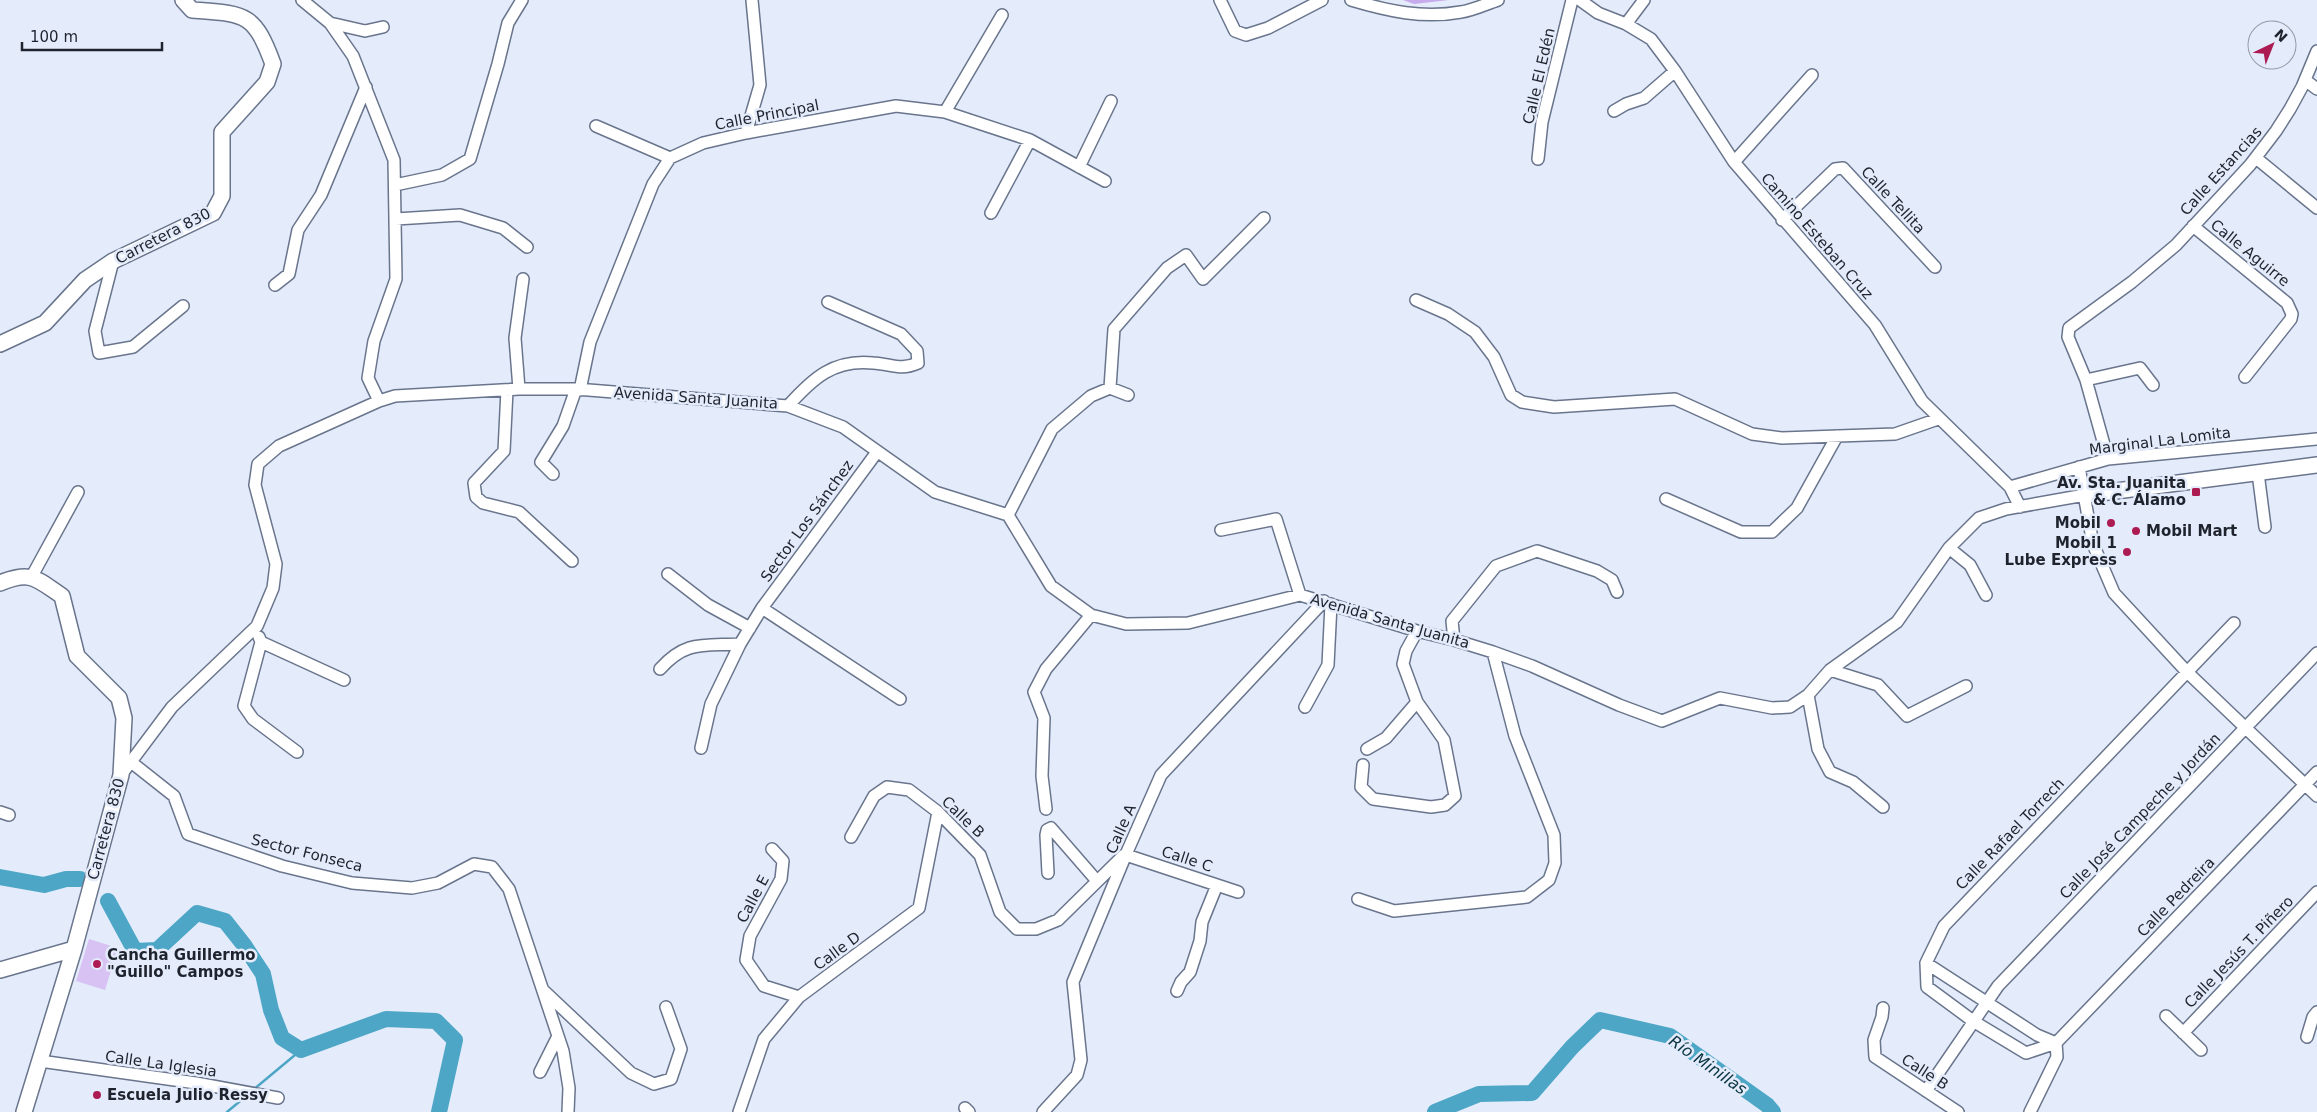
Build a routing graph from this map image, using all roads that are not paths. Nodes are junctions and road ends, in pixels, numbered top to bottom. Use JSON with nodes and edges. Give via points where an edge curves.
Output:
{"nodes":[{"id":1,"x":183,"y":0,"type":"edge"},
{"id":2,"x":302,"y":0,"type":"edge"},
{"id":3,"x":522,"y":0,"type":"edge"},
{"id":4,"x":752,"y":0,"type":"edge"},
{"id":5,"x":1220,"y":0,"type":"edge"},
{"id":6,"x":1322,"y":0,"type":"edge"},
{"id":7,"x":1351,"y":0,"type":"edge"},
{"id":8,"x":1498,"y":0,"type":"edge"},
{"id":9,"x":1572,"y":0,"type":"edge"},
{"id":10,"x":1580,"y":0,"type":"edge"},
{"id":11,"x":1644,"y":0,"type":"edge"},
{"id":12,"x":1002,"y":15,"type":"dead end"},
{"id":13,"x":330,"y":23,"type":"junction"},
{"id":14,"x":1626,"y":24,"type":"junction"},
{"id":15,"x":383,"y":26,"type":"dead end"},
{"id":16,"x":2317,"y":51,"type":"edge"},
{"id":17,"x":1675,"y":71,"type":"junction"},
{"id":18,"x":1812,"y":75,"type":"dead end"},
{"id":19,"x":2306,"y":80,"type":"junction"},
{"id":20,"x":366,"y":87,"type":"junction"},
{"id":21,"x":2317,"y":89,"type":"edge"},
{"id":22,"x":1111,"y":102,"type":"dead end"},
{"id":23,"x":1614,"y":111,"type":"dead end"},
{"id":24,"x":946,"y":112,"type":"junction"},
{"id":25,"x":596,"y":126,"type":"dead end"},
{"id":26,"x":746,"y":133,"type":"junction"},
{"id":27,"x":1030,"y":140,"type":"junction"},
{"id":28,"x":670,"y":158,"type":"junction"},
{"id":29,"x":2256,"y":158,"type":"junction"},
{"id":30,"x":1538,"y":159,"type":"dead end"},
{"id":31,"x":1734,"y":162,"type":"junction"},
{"id":32,"x":1079,"y":167,"type":"junction"},
{"id":33,"x":1105,"y":181,"type":"dead end"},
{"id":34,"x":395,"y":185,"type":"junction"},
{"id":35,"x":2317,"y":208,"type":"edge"},
{"id":36,"x":991,"y":212,"type":"dead end"},
{"id":37,"x":1264,"y":218,"type":"dead end"},
{"id":38,"x":396,"y":219,"type":"junction"},
{"id":39,"x":1782,"y":220,"type":"junction"},
{"id":40,"x":2193,"y":226,"type":"junction"},
{"id":41,"x":527,"y":247,"type":"dead end"},
{"id":42,"x":113,"y":261,"type":"junction"},
{"id":43,"x":1934,"y":267,"type":"dead end"},
{"id":44,"x":523,"y":279,"type":"dead end"},
{"id":45,"x":275,"y":284,"type":"dead end"},
{"id":46,"x":1416,"y":300,"type":"dead end"},
{"id":47,"x":828,"y":302,"type":"dead end"},
{"id":48,"x":183,"y":306,"type":"dead end"},
{"id":49,"x":0,"y":344,"type":"edge"},
{"id":50,"x":2244,"y":377,"type":"dead end"},
{"id":51,"x":2086,"y":380,"type":"junction"},
{"id":52,"x":2153,"y":385,"type":"dead end"},
{"id":53,"x":1110,"y":388,"type":"junction"},
{"id":54,"x":519,"y":389,"type":"junction"},
{"id":55,"x":578,"y":389,"type":"junction"},
{"id":56,"x":507,"y":390,"type":"junction"},
{"id":57,"x":1128,"y":395,"type":"dead end"},
{"id":58,"x":379,"y":401,"type":"junction"},
{"id":59,"x":788,"y":406,"type":"junction"},
{"id":60,"x":1938,"y":419,"type":"junction"},
{"id":61,"x":1837,"y":436,"type":"junction"},
{"id":62,"x":2317,"y":439,"type":"edge"},
{"id":63,"x":877,"y":452,"type":"junction"},
{"id":64,"x":2108,"y":459,"type":"junction"},
{"id":65,"x":2317,"y":465,"type":"edge"},
{"id":66,"x":2079,"y":467,"type":"junction"},
{"id":67,"x":2258,"y":473,"type":"junction"},
{"id":68,"x":553,"y":474,"type":"dead end"},
{"id":69,"x":2010,"y":487,"type":"junction"},
{"id":70,"x":78,"y":492,"type":"dead end"},
{"id":71,"x":2085,"y":495,"type":"junction"},
{"id":72,"x":1666,"y":499,"type":"dead end"},
{"id":73,"x":2020,"y":507,"type":"junction"},
{"id":74,"x":1008,"y":515,"type":"junction"},
{"id":75,"x":2265,"y":526,"type":"dead end"},
{"id":76,"x":1221,"y":530,"type":"dead end"},
{"id":77,"x":1949,"y":548,"type":"junction"},
{"id":78,"x":572,"y":561,"type":"dead end"},
{"id":79,"x":668,"y":574,"type":"dead end"},
{"id":80,"x":32,"y":576,"type":"junction"},
{"id":81,"x":0,"y":583,"type":"edge"},
{"id":82,"x":1617,"y":592,"type":"dead end"},
{"id":83,"x":1300,"y":595,"type":"junction"},
{"id":84,"x":1986,"y":595,"type":"dead end"},
{"id":85,"x":1328,"y":602,"type":"junction"},
{"id":86,"x":762,"y":608,"type":"junction"},
{"id":87,"x":1091,"y":615,"type":"junction"},
{"id":88,"x":2234,"y":623,"type":"dead end"},
{"id":89,"x":257,"y":626,"type":"junction"},
{"id":90,"x":750,"y":628,"type":"junction"},
{"id":91,"x":1417,"y":631,"type":"junction"},
{"id":92,"x":1454,"y":640,"type":"junction"},
{"id":93,"x":261,"y":642,"type":"junction"},
{"id":94,"x":740,"y":644,"type":"junction"},
{"id":95,"x":1493,"y":652,"type":"junction"},
{"id":96,"x":2317,"y":652,"type":"edge"},
{"id":97,"x":660,"y":669,"type":"dead end"},
{"id":98,"x":1830,"y":670,"type":"junction"},
{"id":99,"x":2186,"y":671,"type":"junction"},
{"id":100,"x":344,"y":680,"type":"dead end"},
{"id":101,"x":1966,"y":686,"type":"dead end"},
{"id":102,"x":1808,"y":695,"type":"junction"},
{"id":103,"x":900,"y":699,"type":"dead end"},
{"id":104,"x":1418,"y":702,"type":"junction"},
{"id":105,"x":1305,"y":706,"type":"dead end"},
{"id":106,"x":2245,"y":728,"type":"junction"},
{"id":107,"x":701,"y":748,"type":"dead end"},
{"id":108,"x":1367,"y":749,"type":"dead end"},
{"id":109,"x":297,"y":752,"type":"dead end"},
{"id":110,"x":131,"y":762,"type":"junction"},
{"id":111,"x":1363,"y":765,"type":"dead end"},
{"id":112,"x":2317,"y":772,"type":"edge"},
{"id":113,"x":121,"y":775,"type":"junction"},
{"id":114,"x":2305,"y":784,"type":"junction"},
{"id":115,"x":2317,"y":796,"type":"edge"},
{"id":116,"x":1882,"y":807,"type":"dead end"},
{"id":117,"x":1046,"y":809,"type":"dead end"},
{"id":118,"x":938,"y":812,"type":"junction"},
{"id":119,"x":851,"y":837,"type":"dead end"},
{"id":120,"x":772,"y":849,"type":"dead end"},
{"id":121,"x":1126,"y":853,"type":"junction"},
{"id":122,"x":1048,"y":873,"type":"dead end"},
{"id":123,"x":1097,"y":881,"type":"junction"},
{"id":124,"x":1216,"y":885,"type":"junction"},
{"id":125,"x":1238,"y":892,"type":"dead end"},
{"id":126,"x":2317,"y":892,"type":"edge"},
{"id":127,"x":1358,"y":899,"type":"dead end"},
{"id":128,"x":74,"y":949,"type":"junction"},
{"id":129,"x":1926,"y":963,"type":"junction"},
{"id":130,"x":0,"y":970,"type":"edge"},
{"id":131,"x":542,"y":989,"type":"junction"},
{"id":132,"x":1176,"y":991,"type":"dead end"},
{"id":133,"x":799,"y":997,"type":"junction"},
{"id":134,"x":1986,"y":1001,"type":"junction"},
{"id":135,"x":666,"y":1007,"type":"dead end"},
{"id":136,"x":1883,"y":1008,"type":"dead end"},
{"id":137,"x":2317,"y":1012,"type":"edge"},
{"id":138,"x":2166,"y":1016,"type":"dead end"},
{"id":139,"x":1973,"y":1021,"type":"junction"},
{"id":140,"x":2183,"y":1032,"type":"junction"},
{"id":141,"x":558,"y":1036,"type":"junction"},
{"id":142,"x":2307,"y":1036,"type":"dead end"},
{"id":143,"x":2056,"y":1043,"type":"junction"},
{"id":144,"x":2201,"y":1050,"type":"dead end"},
{"id":145,"x":40,"y":1062,"type":"junction"},
{"id":146,"x":540,"y":1072,"type":"dead end"},
{"id":147,"x":1926,"y":1091,"type":"junction"},
{"id":148,"x":278,"y":1098,"type":"dead end"},
{"id":149,"x":24,"y":1112,"type":"edge"},
{"id":150,"x":568,"y":1112,"type":"edge"},
{"id":151,"x":739,"y":1112,"type":"edge"},
{"id":152,"x":1042,"y":1112,"type":"edge"},
{"id":153,"x":1958,"y":1112,"type":"edge"},
{"id":154,"x":2030,"y":1112,"type":"edge"}],
"edges":[{"from":1,"to":42,"type":"street","name":"Carretera 830","via":[[192,10],[235,14],[250,20],[263,37],[274,64],[267,82],[222,132],[222,196],[213,213]]},
{"from":2,"to":13,"type":"street"},
{"from":3,"to":34,"type":"street","via":[[508,24],[470,159],[442,174]]},
{"from":4,"to":26,"type":"street","via":[[760,85]]},
{"from":5,"to":6,"type":"street","via":[[1235,31],[1246,35],[1268,28]]},
{"from":7,"to":8,"type":"street","via":[[1391,12],[1422,15],[1462,12]]},
{"from":9,"to":30,"type":"street","name":"Calle El Edén","via":[[1542,122]]},
{"from":10,"to":14,"type":"street","name":"Camino Esteban Cruz","via":[[1598,13]]},
{"from":11,"to":14,"type":"street"},
{"from":12,"to":24,"type":"street"},
{"from":13,"to":15,"type":"street","via":[[365,31]]},
{"from":13,"to":20,"type":"street","via":[[353,56]]},
{"from":14,"to":17,"type":"street","name":"Camino Esteban Cruz","via":[[1651,40]]},
{"from":16,"to":19,"type":"street","name":"Calle Estancias"},
{"from":17,"to":23,"type":"street","via":[[1644,98]]},
{"from":17,"to":31,"type":"street","name":"Camino Esteban Cruz"},
{"from":18,"to":31,"type":"street"},
{"from":19,"to":21,"type":"street"},
{"from":19,"to":29,"type":"street","name":"Calle Estancias"},
{"from":20,"to":34,"type":"street","via":[[394,160]]},
{"from":20,"to":45,"type":"street","via":[[321,195],[298,230],[289,274]]},
{"from":22,"to":32,"type":"street"},
{"from":24,"to":26,"type":"street","name":"Calle Principal","via":[[896,106]]},
{"from":24,"to":27,"type":"street","name":"Calle Principal"},
{"from":25,"to":28,"type":"street"},
{"from":26,"to":28,"type":"street","name":"Calle Principal","via":[[702,143]]},
{"from":27,"to":32,"type":"street","name":"Calle Principal"},
{"from":27,"to":36,"type":"street"},
{"from":28,"to":55,"type":"street","via":[[653,184],[590,342]]},
{"from":29,"to":35,"type":"street"},
{"from":29,"to":40,"type":"street","name":"Calle Estancias"},
{"from":31,"to":39,"type":"street","name":"Camino Esteban Cruz"},
{"from":32,"to":33,"type":"street","name":"Calle Principal"},
{"from":34,"to":38,"type":"street"},
{"from":37,"to":53,"type":"street","via":[[1203,279],[1186,255],[1167,268],[1114,329]]},
{"from":38,"to":41,"type":"street","via":[[460,215],[502,228]]},
{"from":38,"to":58,"type":"street","via":[[396,279],[374,341],[368,378]]},
{"from":39,"to":43,"type":"street","name":"Calle Tellita","via":[[1835,169],[1843,168]]},
{"from":39,"to":60,"type":"street","name":"Camino Esteban Cruz","via":[[1875,325],[1922,401]]},
{"from":40,"to":50,"type":"street","name":"Calle Aguirre","via":[[2291,308],[2291,319]]},
{"from":40,"to":51,"type":"street","name":"Calle Estancias","via":[[2171,249],[2069,328],[2068,337]]},
{"from":42,"to":48,"type":"street","via":[[96,330],[99,353],[133,347]]},
{"from":42,"to":49,"type":"street","name":"Carretera 830","via":[[85,280],[45,323]]},
{"from":44,"to":54,"type":"street","via":[[515,338]]},
{"from":46,"to":61,"type":"street","via":[[1448,314],[1475,332],[1494,357],[1511,395],[1522,402],[1554,407],[1675,399],[1752,434],[1782,438]]},
{"from":47,"to":59,"type":"street","via":[[901,334],[917,351],[918,363],[906,368],[872,362],[840,364],[811,381]]},
{"from":51,"to":52,"type":"street","via":[[2140,368]]},
{"from":51,"to":64,"type":"street"},
{"from":53,"to":57,"type":"street"},
{"from":53,"to":74,"type":"street","via":[[1091,396],[1052,429]]},
{"from":54,"to":55,"type":"street","name":"Avenida Santa Juanita"},
{"from":54,"to":56,"type":"street","name":"Avenida Santa Juanita"},
{"from":55,"to":59,"type":"street","name":"Avenida Santa Juanita"},
{"from":55,"to":68,"type":"street","via":[[563,426],[541,462]]},
{"from":56,"to":58,"type":"street","name":"Avenida Santa Juanita","via":[[395,396]]},
{"from":56,"to":78,"type":"street","via":[[504,450],[474,483],[476,497],[483,503],[519,512]]},
{"from":58,"to":89,"type":"street","name":"Avenida Santa Juanita","via":[[279,446],[258,464],[255,485],[276,564],[273,588]]},
{"from":59,"to":63,"type":"street","name":"Avenida Santa Juanita","via":[[844,427]]},
{"from":60,"to":61,"type":"street","via":[[1895,434]]},
{"from":60,"to":69,"type":"street","name":"Camino Esteban Cruz"},
{"from":61,"to":72,"type":"street","via":[[1797,508],[1772,532],[1741,532]]},
{"from":62,"to":64,"type":"street","name":"Marginal La Lomita"},
{"from":63,"to":74,"type":"street","name":"Avenida Santa Juanita","via":[[935,492]]},
{"from":63,"to":86,"type":"street","name":"Sector Los Sánchez"},
{"from":64,"to":66,"type":"street","name":"Marginal La Lomita"},
{"from":65,"to":67,"type":"street","name":"Avenida Santa Juanita"},
{"from":66,"to":69,"type":"street","name":"Marginal La Lomita"},
{"from":66,"to":71,"type":"street"},
{"from":67,"to":71,"type":"street","name":"Avenida Santa Juanita"},
{"from":67,"to":75,"type":"street"},
{"from":69,"to":73,"type":"street","name":"Camino Esteban Cruz"},
{"from":70,"to":80,"type":"street"},
{"from":71,"to":73,"type":"street","name":"Avenida Santa Juanita"},
{"from":71,"to":99,"type":"street","via":[[2093,544],[2114,593]]},
{"from":73,"to":77,"type":"street","name":"Avenida Santa Juanita","via":[[1979,518]]},
{"from":74,"to":87,"type":"street","name":"Avenida Santa Juanita","via":[[1050,586]]},
{"from":76,"to":83,"type":"street","via":[[1276,519]]},
{"from":77,"to":84,"type":"street","via":[[1970,565]]},
{"from":77,"to":98,"type":"street","name":"Avenida Santa Juanita","via":[[1897,622]]},
{"from":79,"to":90,"type":"street","via":[[708,605]]},
{"from":80,"to":81,"type":"street"},
{"from":80,"to":113,"type":"street","name":"Carretera 830","via":[[62,596],[77,656],[119,698],[124,718]]},
{"from":82,"to":92,"type":"street","via":[[1612,580],[1597,571],[1537,551],[1496,566],[1452,622]]},
{"from":83,"to":85,"type":"street","name":"Avenida Santa Juanita"},
{"from":83,"to":87,"type":"street","name":"Avenida Santa Juanita","via":[[1188,622],[1126,624]]},
{"from":85,"to":91,"type":"street","name":"Avenida Santa Juanita"},
{"from":85,"to":105,"type":"street","via":[[1328,665]]},
{"from":85,"to":121,"type":"street","name":"Calle A","via":[[1161,775]]},
{"from":86,"to":90,"type":"street","name":"Sector Los Sánchez"},
{"from":86,"to":103,"type":"street"},
{"from":87,"to":117,"type":"street","via":[[1046,669],[1034,692],[1044,718],[1042,776]]},
{"from":88,"to":99,"type":"street","name":"Calle Rafael Torrech"},
{"from":89,"to":93,"type":"street"},
{"from":89,"to":110,"type":"street","name":"Avenida Santa Juanita","via":[[172,707]]},
{"from":90,"to":94,"type":"street","name":"Sector Los Sánchez"},
{"from":91,"to":92,"type":"street","name":"Avenida Santa Juanita"},
{"from":91,"to":104,"type":"street","via":[[1403,664]]},
{"from":92,"to":95,"type":"street","name":"Avenida Santa Juanita"},
{"from":93,"to":100,"type":"street"},
{"from":93,"to":109,"type":"street","via":[[244,706],[253,719]]},
{"from":94,"to":97,"type":"street","via":[[687,647]]},
{"from":94,"to":107,"type":"street","name":"Sector Los Sánchez","via":[[712,704]]},
{"from":95,"to":102,"type":"street","name":"Avenida Santa Juanita","via":[[1662,721],[1720,698],[1772,708],[1790,707]]},
{"from":95,"to":127,"type":"street","via":[[1515,736],[1554,835],[1556,863],[1549,880],[1527,897],[1394,911]]},
{"from":96,"to":106,"type":"street","name":"Calle José Campeche y Jordán"},
{"from":98,"to":101,"type":"street","via":[[1878,685],[1906,716]]},
{"from":98,"to":102,"type":"street","name":"Avenida Santa Juanita"},
{"from":99,"to":106,"type":"street"},
{"from":99,"to":129,"type":"street","name":"Calle Rafael Torrech","via":[[1944,926]]},
{"from":102,"to":116,"type":"street","via":[[1818,749],[1830,772],[1853,782]]},
{"from":104,"to":108,"type":"street","via":[[1386,738]]},
{"from":104,"to":111,"type":"street","via":[[1444,740],[1455,796],[1445,805],[1431,807],[1373,799],[1360,787]]},
{"from":106,"to":114,"type":"street"},
{"from":106,"to":134,"type":"street","name":"Calle José Campeche y Jordán"},
{"from":110,"to":113,"type":"street","name":"Avenida Santa Juanita"},
{"from":110,"to":131,"type":"street","name":"Sector Fonseca","via":[[174,796],[188,834],[282,866],[352,883],[412,888],[438,883],[474,864],[492,867],[508,889]]},
{"from":112,"to":114,"type":"street","name":"Calle Pedreira"},
{"from":113,"to":128,"type":"street","name":"Carretera 830"},
{"from":114,"to":115,"type":"street"},
{"from":114,"to":143,"type":"street","name":"Calle Pedreira"},
{"from":118,"to":119,"type":"street","name":"Calle B","via":[[909,790],[887,787],[874,796]]},
{"from":118,"to":123,"type":"street","name":"Calle B","via":[[980,855],[1000,912],[1017,929],[1036,929],[1058,920]]},
{"from":118,"to":133,"type":"street","name":"Calle D","via":[[919,908]]},
{"from":120,"to":133,"type":"street","name":"Calle E","via":[[782,861],[781,879],[750,936],[746,960],[764,986]]},
{"from":121,"to":123,"type":"street","name":"Calle B"},
{"from":121,"to":124,"type":"street","name":"Calle C"},
{"from":121,"to":152,"type":"street","name":"Calle A","via":[[1073,982],[1081,1060],[1077,1075]]},
{"from":122,"to":123,"type":"street","via":[[1046,835],[1051,828]]},
{"from":124,"to":125,"type":"street","name":"Calle C"},
{"from":124,"to":132,"type":"street","via":[[1202,922],[1190,972]]},
{"from":126,"to":140,"type":"street","name":"Calle Jesús T. Piñero"},
{"from":128,"to":130,"type":"street"},
{"from":128,"to":145,"type":"street","name":"Carretera 830"},
{"from":129,"to":134,"type":"street"},
{"from":129,"to":139,"type":"street","via":[[1926,987]]},
{"from":131,"to":135,"type":"street","via":[[631,1073],[654,1084],[671,1079],[681,1049]]},
{"from":131,"to":141,"type":"street","name":"Sector Fonseca"},
{"from":133,"to":151,"type":"street","name":"Calle D","via":[[764,1039]]},
{"from":134,"to":139,"type":"street","name":"Calle José Campeche y Jordán"},
{"from":134,"to":143,"type":"street"},
{"from":136,"to":147,"type":"street","name":"Calle B","via":[[1874,1040],[1875,1057]]},
{"from":137,"to":142,"type":"street"},
{"from":138,"to":140,"type":"street"},
{"from":139,"to":143,"type":"street","via":[[2026,1053]]},
{"from":139,"to":147,"type":"street"},
{"from":140,"to":144,"type":"street"},
{"from":141,"to":146,"type":"street"},
{"from":141,"to":150,"type":"street","name":"Sector Fonseca","via":[[569,1088]]},
{"from":143,"to":154,"type":"street","via":[[2057,1057]]},
{"from":145,"to":148,"type":"street","name":"Calle La Iglesia","via":[[196,1083]]},
{"from":145,"to":149,"type":"street","name":"Carretera 830"},
{"from":147,"to":153,"type":"street","name":"Calle B"}]}
